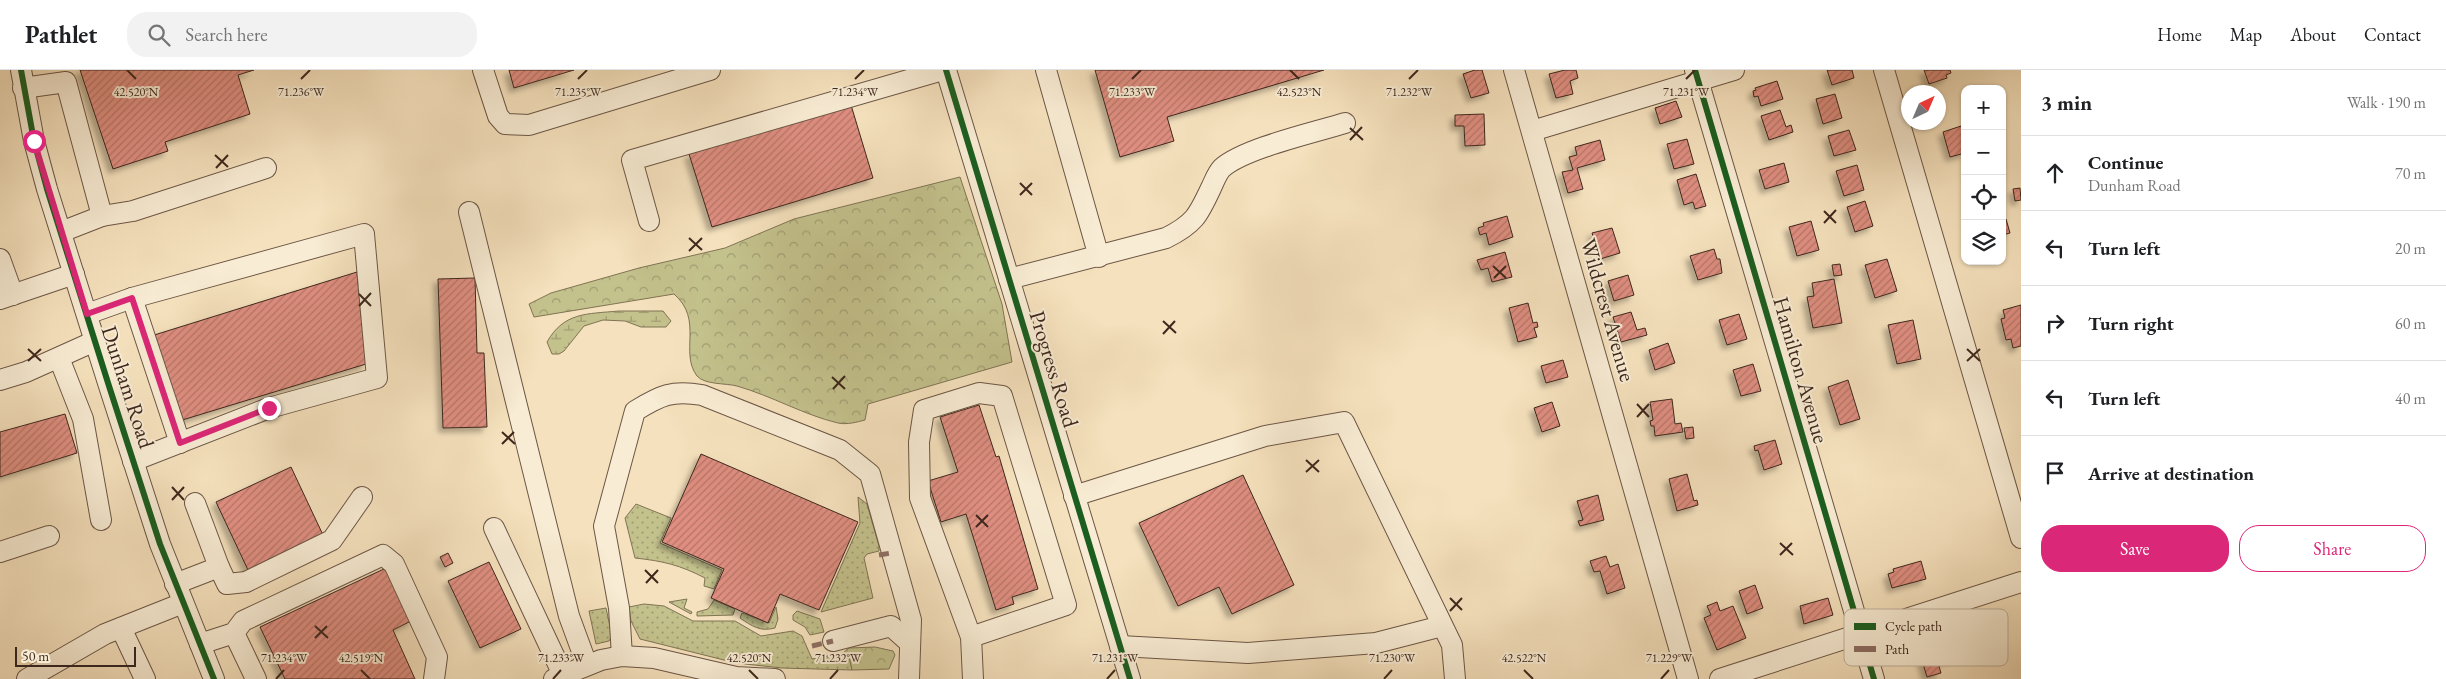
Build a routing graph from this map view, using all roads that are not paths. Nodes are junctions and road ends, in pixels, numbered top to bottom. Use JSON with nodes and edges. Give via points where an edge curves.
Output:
{"nodes":[{"id":1,"x":483,"y":70,"type":"edge"},
{"id":2,"x":710,"y":70,"type":"edge"},
{"id":3,"x":944,"y":70,"type":"edge"},
{"id":4,"x":1046,"y":70,"type":"edge"},
{"id":5,"x":1514,"y":70,"type":"edge"},
{"id":6,"x":1734,"y":70,"type":"edge"},
{"id":7,"x":1884,"y":70,"type":"edge"},
{"id":8,"x":1696,"y":76,"type":"edge"},
{"id":9,"x":22,"y":79,"type":"edge"},
{"id":10,"x":1345,"y":123,"type":"dead end"},
{"id":11,"x":1532,"y":131,"type":"junction"},
{"id":12,"x":266,"y":168,"type":"dead end"},
{"id":13,"x":469,"y":212,"type":"dead end"},
{"id":14,"x":102,"y":216,"type":"junction"},
{"id":15,"x":649,"y":221,"type":"dead end"},
{"id":16,"x":61,"y":232,"type":"junction"},
{"id":17,"x":1099,"y":257,"type":"junction"},
{"id":18,"x":0,"y":259,"type":"edge"},
{"id":19,"x":74,"y":274,"type":"junction"},
{"id":20,"x":1009,"y":280,"type":"junction"},
{"id":21,"x":6,"y":297,"type":"edge"},
{"id":22,"x":132,"y":298,"type":"junction"},
{"id":23,"x":87,"y":314,"type":"junction"},
{"id":24,"x":95,"y":341,"type":"junction"},
{"id":25,"x":59,"y":358,"type":"junction"},
{"id":26,"x":0,"y":380,"type":"edge"},
{"id":27,"x":180,"y":443,"type":"junction"},
{"id":28,"x":133,"y":461,"type":"junction"},
{"id":29,"x":1074,"y":496,"type":"junction"},
{"id":30,"x":362,"y":498,"type":"dead end"},
{"id":31,"x":195,"y":503,"type":"dead end"},
{"id":32,"x":101,"y":520,"type":"dead end"},
{"id":33,"x":494,"y":528,"type":"dead end"},
{"id":34,"x":49,"y":536,"type":"dead end"},
{"id":35,"x":2021,"y":538,"type":"edge"},
{"id":36,"x":0,"y":552,"type":"edge"},
{"id":37,"x":219,"y":567,"type":"junction"},
{"id":38,"x":2021,"y":582,"type":"edge"},
{"id":39,"x":175,"y":584,"type":"junction"},
{"id":40,"x":183,"y":603,"type":"junction"},
{"id":41,"x":1854,"y":609,"type":"edge"},
{"id":42,"x":1938,"y":609,"type":"edge"},
{"id":43,"x":1442,"y":626,"type":"junction"},
{"id":44,"x":121,"y":628,"type":"junction"},
{"id":45,"x":234,"y":633,"type":"junction"},
{"id":46,"x":971,"y":637,"type":"junction"},
{"id":47,"x":1844,"y":639,"type":"edge"},
{"id":48,"x":833,"y":641,"type":"dead end"},
{"id":49,"x":910,"y":643,"type":"junction"},
{"id":50,"x":200,"y":644,"type":"junction"},
{"id":51,"x":1120,"y":646,"type":"junction"},
{"id":52,"x":622,"y":656,"type":"junction"},
{"id":53,"x":587,"y":665,"type":"junction"},
{"id":54,"x":1870,"y":666,"type":"edge"},
{"id":55,"x":561,"y":678,"type":"edge"},
{"id":56,"x":27,"y":679,"type":"edge"},
{"id":57,"x":146,"y":679,"type":"edge"},
{"id":58,"x":214,"y":679,"type":"edge"},
{"id":59,"x":256,"y":679,"type":"edge"},
{"id":60,"x":434,"y":679,"type":"edge"},
{"id":61,"x":775,"y":679,"type":"edge"},
{"id":62,"x":909,"y":679,"type":"edge"},
{"id":63,"x":974,"y":679,"type":"edge"},
{"id":64,"x":1130,"y":679,"type":"edge"},
{"id":65,"x":1456,"y":679,"type":"edge"},
{"id":66,"x":1688,"y":679,"type":"edge"},
{"id":67,"x":1720,"y":679,"type":"edge"},
{"id":68,"x":1874,"y":679,"type":"edge"}],
"edges":[{"from":1,"to":2,"type":"street","via":[[498,116],[505,124],[529,125]]},
{"from":3,"to":15,"type":"street","via":[[632,160]]},
{"from":3,"to":20,"type":"street","name":"Progress Road"},
{"from":4,"to":17,"type":"street"},
{"from":5,"to":11,"type":"street","name":"Wildcrest Avenue"},
{"from":6,"to":8,"type":"street"},
{"from":7,"to":35,"type":"street"},
{"from":8,"to":11,"type":"street"},
{"from":8,"to":41,"type":"street","name":"Hamilton Avenue"},
{"from":9,"to":14,"type":"street","via":[[66,82]]},
{"from":9,"to":16,"type":"street","name":"Dunham Road","via":[[34,141]]},
{"from":10,"to":17,"type":"street","via":[[1245,154],[1220,170],[1199,213],[1186,228],[1166,238]]},
{"from":11,"to":66,"type":"street","name":"Wildcrest Avenue"},
{"from":12,"to":14,"type":"street","via":[[161,202]]},
{"from":13,"to":53,"type":"street","via":[[569,616]]},
{"from":14,"to":16,"type":"street"},
{"from":16,"to":19,"type":"street","name":"Dunham Road"},
{"from":17,"to":20,"type":"street"},
{"from":18,"to":21,"type":"street"},
{"from":19,"to":21,"type":"street"},
{"from":19,"to":23,"type":"street","name":"Dunham Road"},
{"from":20,"to":29,"type":"street","name":"Progress Road"},
{"from":22,"to":23,"type":"street"},
{"from":22,"to":27,"type":"street"},
{"from":22,"to":27,"type":"street","via":[[364,234],[377,378],[269,408]]},
{"from":23,"to":24,"type":"street","name":"Dunham Road"},
{"from":24,"to":25,"type":"street"},
{"from":24,"to":28,"type":"street","name":"Dunham Road"},
{"from":25,"to":26,"type":"street"},
{"from":25,"to":32,"type":"street","via":[[83,419]]},
{"from":27,"to":28,"type":"street"},
{"from":28,"to":39,"type":"street","name":"Dunham Road"},
{"from":29,"to":43,"type":"street","via":[[1265,436],[1344,422]]},
{"from":29,"to":51,"type":"street","name":"Progress Road"},
{"from":30,"to":37,"type":"street","via":[[332,540],[246,582],[227,584]]},
{"from":31,"to":37,"type":"street"},
{"from":33,"to":55,"type":"street"},
{"from":34,"to":36,"type":"street"},
{"from":37,"to":39,"type":"street"},
{"from":38,"to":42,"type":"street"},
{"from":39,"to":40,"type":"street","name":"Dunham Road"},
{"from":40,"to":44,"type":"street"},
{"from":40,"to":50,"type":"street","name":"Dunham Road"},
{"from":43,"to":51,"type":"street","via":[[1376,643],[1248,653]]},
{"from":43,"to":65,"type":"street","via":[[1452,645]]},
{"from":44,"to":56,"type":"street"},
{"from":44,"to":57,"type":"street"},
{"from":45,"to":50,"type":"street"},
{"from":45,"to":59,"type":"street"},
{"from":45,"to":60,"type":"street","via":[[243,621],[383,555],[394,564],[437,657]]},
{"from":46,"to":46,"type":"street","via":[[1066,605],[1002,396],[978,393],[924,410],[919,442],[920,498]]},
{"from":46,"to":63,"type":"street"},
{"from":47,"to":67,"type":"street"},
{"from":48,"to":49,"type":"street","via":[[891,626]]},
{"from":49,"to":52,"type":"street","via":[[911,620],[870,474],[840,450],[702,395],[672,392],[635,411],[604,526],[619,608]]},
{"from":49,"to":62,"type":"street"},
{"from":50,"to":58,"type":"street","name":"Dunham Road"},
{"from":51,"to":64,"type":"street","name":"Progress Road"},
{"from":52,"to":53,"type":"street"},
{"from":52,"to":61,"type":"street","via":[[654,658],[736,678]]},
{"from":53,"to":55,"type":"street"},
{"from":54,"to":68,"type":"street","name":"Hamilton Avenue"}]}
